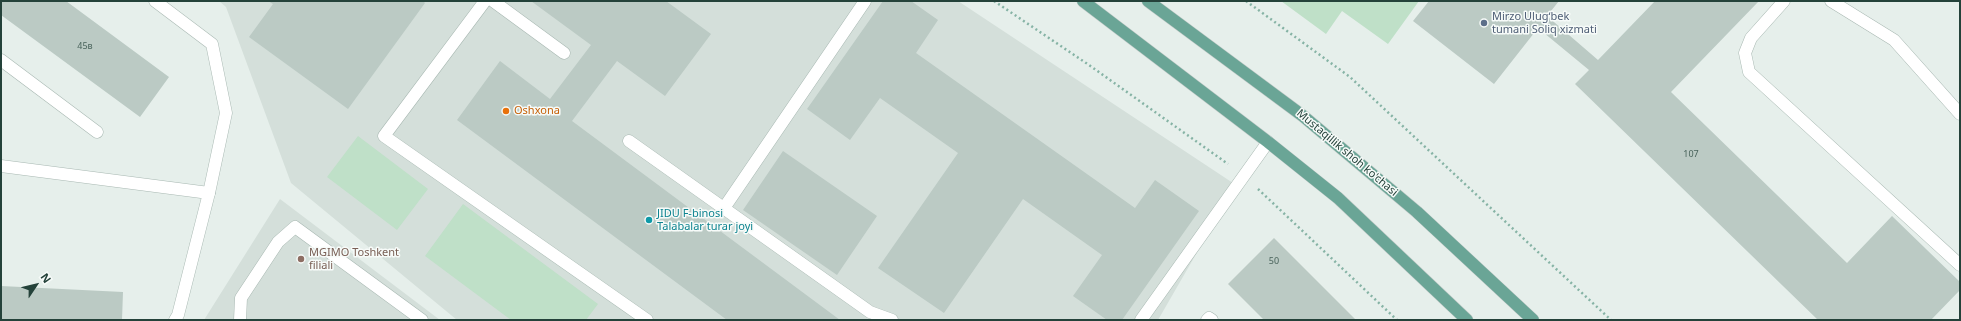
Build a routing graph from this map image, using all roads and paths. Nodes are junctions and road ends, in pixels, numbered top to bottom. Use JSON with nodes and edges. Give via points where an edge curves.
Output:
{"nodes":[{"id":1,"x":155,"y":1,"type":"edge"},
{"id":2,"x":485,"y":1,"type":"edge"},
{"id":3,"x":493,"y":1,"type":"edge"},
{"id":4,"x":865,"y":1,"type":"edge"},
{"id":5,"x":994,"y":1,"type":"edge"},
{"id":6,"x":1083,"y":1,"type":"edge"},
{"id":7,"x":1148,"y":1,"type":"edge"},
{"id":8,"x":1246,"y":1,"type":"edge"},
{"id":9,"x":1784,"y":1,"type":"edge"},
{"id":10,"x":1831,"y":1,"type":"edge"},
{"id":11,"x":564,"y":53,"type":"dead end"},
{"id":12,"x":1,"y":60,"type":"edge"},
{"id":13,"x":1960,"y":114,"type":"edge"},
{"id":14,"x":97,"y":132,"type":"dead end"},
{"id":15,"x":629,"y":141,"type":"dead end"},
{"id":16,"x":1268,"y":142,"type":"junction"},
{"id":17,"x":1,"y":166,"type":"edge"},
{"id":18,"x":1243,"y":175,"type":"junction"},
{"id":19,"x":209,"y":193,"type":"junction"},
{"id":20,"x":724,"y":208,"type":"junction"},
{"id":21,"x":1960,"y":265,"type":"edge"},
{"id":22,"x":175,"y":320,"type":"edge"},
{"id":23,"x":240,"y":320,"type":"edge"},
{"id":24,"x":422,"y":320,"type":"edge"},
{"id":25,"x":647,"y":320,"type":"edge"},
{"id":26,"x":892,"y":320,"type":"edge"},
{"id":27,"x":1141,"y":320,"type":"edge"},
{"id":28,"x":1207,"y":320,"type":"edge"},
{"id":29,"x":1212,"y":320,"type":"edge"},
{"id":30,"x":1397,"y":320,"type":"edge"},
{"id":31,"x":1467,"y":320,"type":"edge"},
{"id":32,"x":1533,"y":320,"type":"edge"},
{"id":33,"x":1611,"y":320,"type":"edge"}],
"edges":[{"from":1,"to":19,"type":"street","via":[[212,44],[226,113]]},
{"from":2,"to":25,"type":"street","via":[[384,136]]},
{"from":3,"to":11,"type":"street"},
{"from":4,"to":20,"type":"street"},
{"from":5,"to":18,"type":"path"},
{"from":6,"to":16,"type":"main road"},
{"from":7,"to":32,"type":"main road","name":"Mustaqillik shoh ko'chasi","via":[[1303,116],[1417,212]]},
{"from":8,"to":33,"type":"path","via":[[1350,77]]},
{"from":9,"to":21,"type":"street","via":[[1751,38],[1745,53],[1749,72]]},
{"from":10,"to":13,"type":"street","via":[[1894,40]]},
{"from":12,"to":14,"type":"street"},
{"from":15,"to":20,"type":"street"},
{"from":16,"to":18,"type":"street"},
{"from":16,"to":31,"type":"main road","via":[[1338,198]]},
{"from":17,"to":19,"type":"street"},
{"from":18,"to":27,"type":"street"},
{"from":18,"to":30,"type":"path"},
{"from":19,"to":22,"type":"street"},
{"from":20,"to":26,"type":"street","via":[[870,312]]},
{"from":23,"to":24,"type":"street","via":[[241,298],[278,242],[295,227]]},
{"from":28,"to":29,"type":"street"}]}
